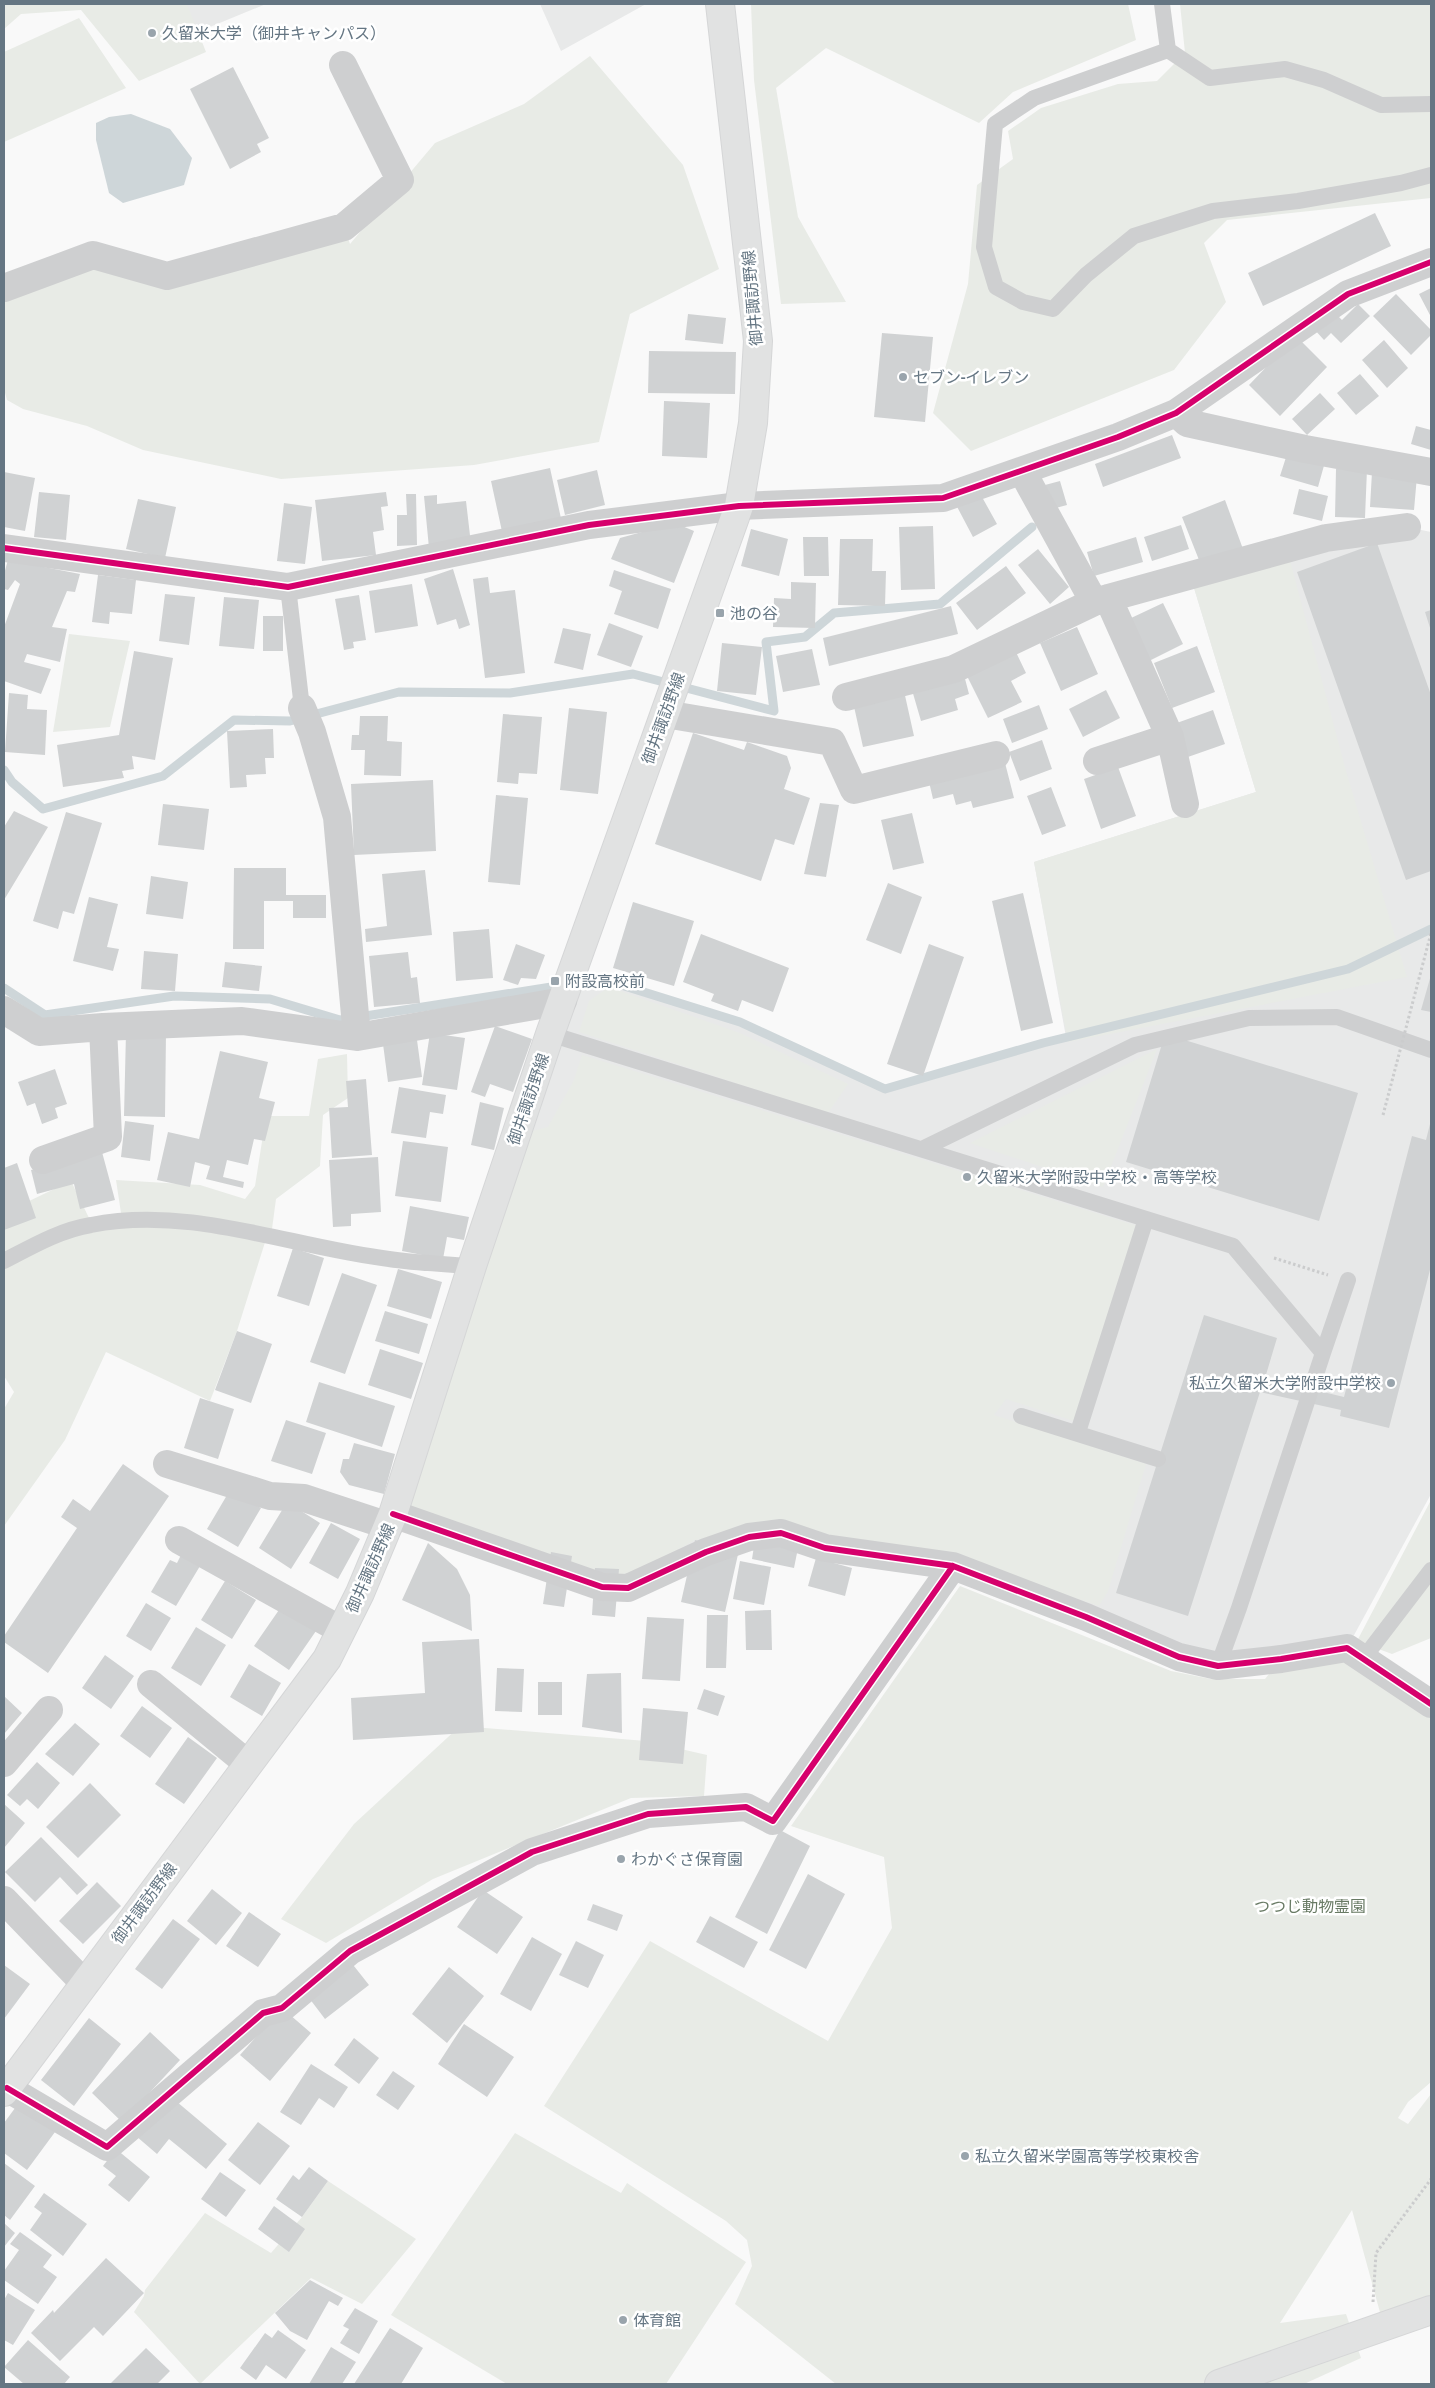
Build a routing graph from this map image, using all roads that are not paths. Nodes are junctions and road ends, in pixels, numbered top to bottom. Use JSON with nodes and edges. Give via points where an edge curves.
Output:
{"nodes":[{"id":1,"x":720,"y":4,"type":"edge"},
{"id":2,"x":1162,"y":4,"type":"edge"},
{"id":3,"x":1168,"y":50,"type":"junction"},
{"id":4,"x":343,"y":65,"type":"dead end"},
{"id":5,"x":1431,"y":104,"type":"edge"},
{"id":6,"x":1431,"y":175,"type":"edge"},
{"id":7,"x":1431,"y":262,"type":"edge"},
{"id":8,"x":4,"y":288,"type":"edge"},
{"id":9,"x":1176,"y":413,"type":"junction"},
{"id":10,"x":1022,"y":471,"type":"junction"},
{"id":11,"x":1431,"y":472,"type":"edge"},
{"id":12,"x":739,"y":506,"type":"junction"},
{"id":13,"x":1407,"y":527,"type":"dead end"},
{"id":14,"x":4,"y":548,"type":"edge"},
{"id":15,"x":288,"y":587,"type":"junction"},
{"id":16,"x":1100,"y":600,"type":"junction"},
{"id":17,"x":846,"y":697,"type":"dead end"},
{"id":18,"x":302,"y":708,"type":"joint"},
{"id":19,"x":665,"y":714,"type":"junction"},
{"id":20,"x":1170,"y":737,"type":"junction"},
{"id":21,"x":996,"y":755,"type":"dead end"},
{"id":22,"x":1097,"y":761,"type":"dead end"},
{"id":23,"x":1185,"y":804,"type":"dead end"},
{"id":24,"x":563,"y":1001,"type":"junction"},
{"id":25,"x":4,"y":1010,"type":"edge"},
{"id":26,"x":103,"y":1027,"type":"junction"},
{"id":27,"x":550,"y":1034,"type":"junction"},
{"id":28,"x":357,"y":1037,"type":"junction"},
{"id":29,"x":1431,"y":1050,"type":"edge"},
{"id":30,"x":922,"y":1149,"type":"junction"},
{"id":31,"x":43,"y":1160,"type":"dead end"},
{"id":32,"x":1146,"y":1219,"type":"junction"},
{"id":33,"x":4,"y":1261,"type":"edge"},
{"id":34,"x":472,"y":1266,"type":"junction"},
{"id":35,"x":1348,"y":1280,"type":"road end"},
{"id":36,"x":1323,"y":1353,"type":"junction"},
{"id":37,"x":1021,"y":1416,"type":"dead end"},
{"id":38,"x":1078,"y":1432,"type":"junction"},
{"id":39,"x":1158,"y":1459,"type":"dead end"},
{"id":40,"x":166,"y":1464,"type":"dead end"},
{"id":41,"x":391,"y":1520,"type":"junction"},
{"id":42,"x":179,"y":1540,"type":"dead end"},
{"id":43,"x":953,"y":1566,"type":"junction"},
{"id":44,"x":1431,"y":1570,"type":"edge"},
{"id":45,"x":341,"y":1630,"type":"junction"},
{"id":46,"x":1364,"y":1659,"type":"junction"},
{"id":47,"x":1218,"y":1666,"type":"junction"},
{"id":48,"x":151,"y":1684,"type":"dead end"},
{"id":49,"x":1431,"y":1704,"type":"edge"},
{"id":50,"x":49,"y":1710,"type":"dead end"},
{"id":51,"x":4,"y":1763,"type":"edge"},
{"id":52,"x":248,"y":1764,"type":"junction"},
{"id":53,"x":4,"y":1900,"type":"edge"},
{"id":54,"x":85,"y":1984,"type":"junction"},
{"id":55,"x":5,"y":2090,"type":"edge"},
{"id":56,"x":1431,"y":2310,"type":"edge"},
{"id":57,"x":1219,"y":2384,"type":"edge"}],
"edges":[{"from":1,"to":12,"type":"main road","name":"御井諏訪野線","via":[[758,341],[753,424]]},
{"from":2,"to":3,"type":"lane"},
{"from":3,"to":5,"type":"lane","via":[[1210,78],[1285,69],[1324,80],[1381,105]]},
{"from":3,"to":6,"type":"lane","via":[[1034,98],[995,124],[984,247],[996,287],[1023,302],[1053,309],[1086,275],[1134,236],[1213,211],[1298,201]]},
{"from":4,"to":8,"type":"street","via":[[400,180],[344,227],[168,276],[93,256]]},
{"from":7,"to":9,"type":"street","via":[[1348,294]]},
{"from":9,"to":10,"type":"street"},
{"from":9,"to":11,"type":"street","via":[[1187,423]]},
{"from":10,"to":12,"type":"street","via":[[943,498]]},
{"from":10,"to":16,"type":"street"},
{"from":12,"to":15,"type":"street","via":[[589,525]]},
{"from":12,"to":19,"type":"main road","name":"御井諏訪野線"},
{"from":13,"to":16,"type":"street","via":[[1326,538]]},
{"from":14,"to":15,"type":"street"},
{"from":15,"to":18,"type":"lane"},
{"from":16,"to":17,"type":"street","via":[[954,669]]},
{"from":16,"to":20,"type":"street"},
{"from":18,"to":28,"type":"street","via":[[337,817]]},
{"from":19,"to":21,"type":"street","via":[[832,742],[854,790]]},
{"from":19,"to":24,"type":"main road","name":"御井諏訪野線"},
{"from":20,"to":22,"type":"street"},
{"from":20,"to":23,"type":"street"},
{"from":24,"to":27,"type":"main road","name":"御井諏訪野線"},
{"from":24,"to":28,"type":"street"},
{"from":25,"to":26,"type":"street","via":[[40,1032]]},
{"from":26,"to":28,"type":"street","via":[[242,1021]]},
{"from":26,"to":31,"type":"street","via":[[108,1137]]},
{"from":27,"to":30,"type":"lane"},
{"from":27,"to":34,"type":"main road","name":"御井諏訪野線"},
{"from":29,"to":30,"type":"lane","via":[[1337,1017],[1248,1018],[1135,1045]]},
{"from":30,"to":32,"type":"lane"},
{"from":32,"to":36,"type":"lane","via":[[1233,1246]]},
{"from":32,"to":38,"type":"lane"},
{"from":33,"to":34,"type":"lane","via":[[40,1243],[89,1225],[145,1218],[205,1224],[389,1260]]},
{"from":34,"to":41,"type":"main road","name":"御井諏訪野線"},
{"from":35,"to":36,"type":"lane"},
{"from":36,"to":47,"type":"lane"},
{"from":37,"to":38,"type":"lane"},
{"from":38,"to":39,"type":"lane"},
{"from":40,"to":41,"type":"street","via":[[270,1496],[304,1498]]},
{"from":41,"to":43,"type":"street","via":[[602,1587],[628,1588],[706,1552],[749,1538],[782,1533],[825,1548]]},
{"from":41,"to":45,"type":"main road","name":"御井諏訪野線"},
{"from":42,"to":45,"type":"street"},
{"from":43,"to":47,"type":"street","via":[[1179,1657]]},
{"from":43,"to":55,"type":"street","via":[[773,1821],[746,1807],[648,1814],[532,1852],[350,1951],[282,2008],[263,2013],[107,2147]]},
{"from":44,"to":46,"type":"lane"},
{"from":45,"to":52,"type":"main road","name":"御井諏訪野線","via":[[327,1659]]},
{"from":46,"to":47,"type":"street","via":[[1348,1648]]},
{"from":46,"to":49,"type":"street"},
{"from":48,"to":52,"type":"street"},
{"from":50,"to":51,"type":"street"},
{"from":52,"to":54,"type":"main road","name":"御井諏訪野線"},
{"from":53,"to":54,"type":"street"},
{"from":54,"to":55,"type":"main road","name":"御井諏訪野線"},
{"from":56,"to":57,"type":"main road"}]}
